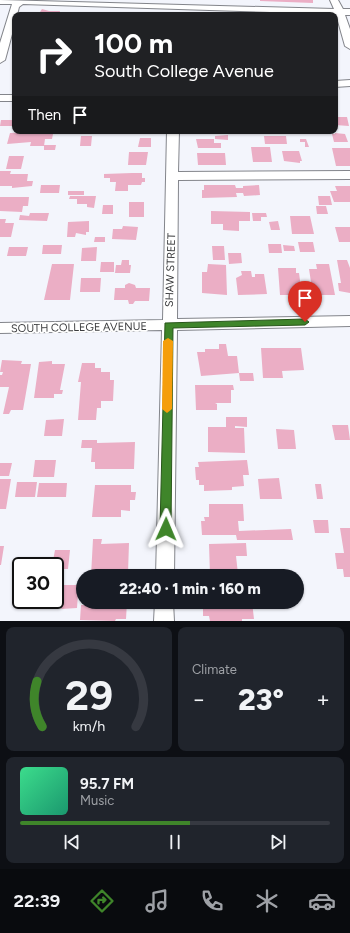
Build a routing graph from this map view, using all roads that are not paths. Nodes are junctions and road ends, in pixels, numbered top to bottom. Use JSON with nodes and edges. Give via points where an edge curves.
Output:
{"nodes":[{"id":1,"x":334,"y":0,"type":"edge"},
{"id":2,"x":0,"y":1,"type":"edge"},
{"id":3,"x":23,"y":1,"type":"edge"},
{"id":4,"x":177,"y":7,"type":"edge"},
{"id":5,"x":13,"y":12,"type":"edge"},
{"id":6,"x":338,"y":12,"type":"junction"},
{"id":7,"x":350,"y":12,"type":"edge"},
{"id":8,"x":12,"y":17,"type":"edge"},
{"id":9,"x":350,"y":46,"type":"edge"},
{"id":10,"x":0,"y":60,"type":"edge"},
{"id":11,"x":350,"y":83,"type":"edge"},
{"id":12,"x":338,"y":84,"type":"edge"},
{"id":13,"x":0,"y":98,"type":"edge"},
{"id":14,"x":12,"y":98,"type":"edge"},
{"id":15,"x":173,"y":134,"type":"edge"},
{"id":16,"x":350,"y":175,"type":"edge"},
{"id":17,"x":173,"y":176,"type":"junction"},
{"id":18,"x":350,"y":321,"type":"edge"},
{"id":19,"x":168,"y":325,"type":"junction"},
{"id":20,"x":0,"y":328,"type":"edge"},
{"id":21,"x":165,"y":569,"type":"edge"},
{"id":22,"x":164,"y":609,"type":"edge"},
{"id":23,"x":164,"y":621,"type":"edge"}],
"edges":[{"from":1,"to":6,"type":"street"},
{"from":2,"to":3,"type":"street"},
{"from":3,"to":4,"type":"street"},
{"from":3,"to":5,"type":"street","via":[[15,6]]},
{"from":4,"to":6,"type":"street"},
{"from":6,"to":7,"type":"street"},
{"from":6,"to":9,"type":"street","via":[[342,17]]},
{"from":8,"to":10,"type":"street"},
{"from":11,"to":12,"type":"street"},
{"from":13,"to":14,"type":"street"},
{"from":15,"to":17,"type":"street","name":"SHAW STREET"},
{"from":16,"to":17,"type":"street"},
{"from":17,"to":19,"type":"street","name":"SHAW STREET"},
{"from":18,"to":19,"type":"street","name":"SOUTH COLLEGE AVENUE"},
{"from":19,"to":20,"type":"street","name":"SOUTH COLLEGE AVENUE"},
{"from":19,"to":21,"type":"street","name":"SHAW STREET"},
{"from":22,"to":23,"type":"street"}]}
